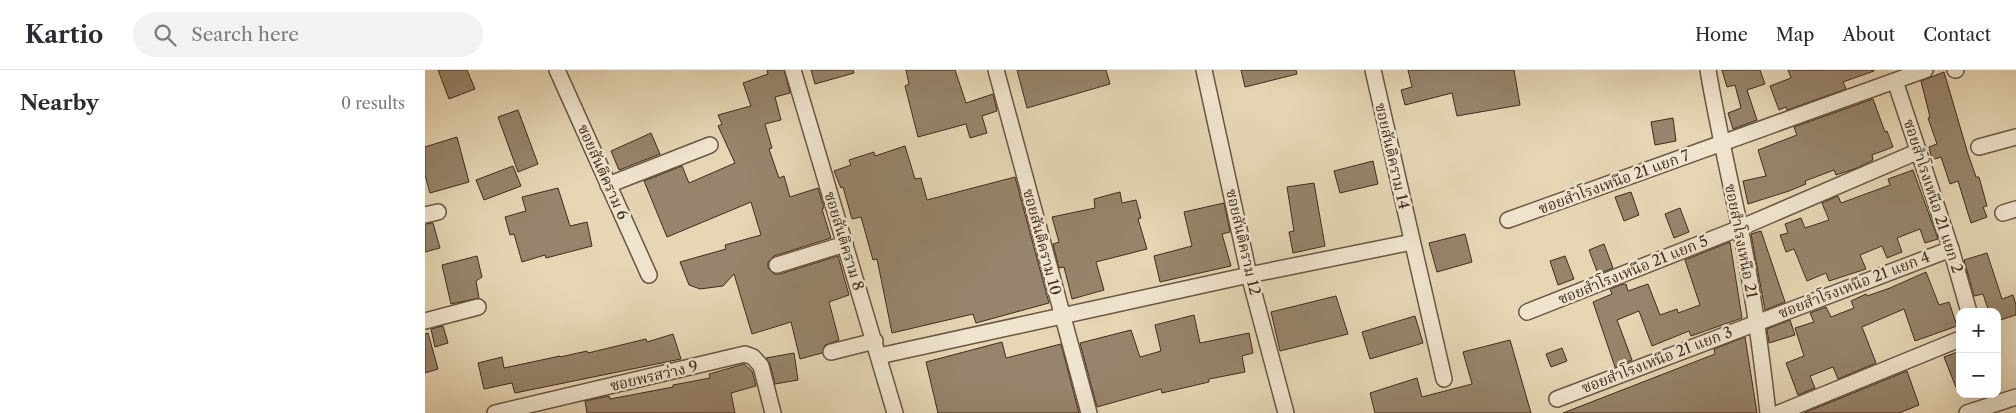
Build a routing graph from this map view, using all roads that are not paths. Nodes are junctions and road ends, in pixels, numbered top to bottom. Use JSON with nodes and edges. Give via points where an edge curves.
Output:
{"nodes":[{"id":1,"x":557,"y":70,"type":"edge"},
{"id":2,"x":793,"y":70,"type":"edge"},
{"id":3,"x":996,"y":70,"type":"edge"},
{"id":4,"x":1204,"y":70,"type":"edge"},
{"id":5,"x":1373,"y":70,"type":"edge"},
{"id":6,"x":1708,"y":70,"type":"edge"},
{"id":7,"x":1925,"y":70,"type":"edge"},
{"id":8,"x":1895,"y":81,"type":"junction"},
{"id":9,"x":2016,"y":137,"type":"edge"},
{"id":10,"x":1721,"y":144,"type":"junction"},
{"id":11,"x":710,"y":145,"type":"dead end"},
{"id":12,"x":1979,"y":147,"type":"dead end"},
{"id":13,"x":1919,"y":151,"type":"junction"},
{"id":14,"x":609,"y":185,"type":"junction"},
{"id":15,"x":1508,"y":220,"type":"dead end"},
{"id":16,"x":1740,"y":228,"type":"junction"},
{"id":17,"x":1411,"y":242,"type":"junction"},
{"id":18,"x":845,"y":244,"type":"junction"},
{"id":19,"x":1951,"y":249,"type":"junction"},
{"id":20,"x":777,"y":265,"type":"dead end"},
{"id":21,"x":649,"y":275,"type":"dead end"},
{"id":22,"x":1249,"y":275,"type":"junction"},
{"id":23,"x":478,"y":307,"type":"dead end"},
{"id":24,"x":1968,"y":308,"type":"edge"},
{"id":25,"x":1527,"y":312,"type":"dead end"},
{"id":26,"x":1063,"y":317,"type":"junction"},
{"id":27,"x":425,"y":321,"type":"edge"},
{"id":28,"x":1757,"y":321,"type":"junction"},
{"id":29,"x":875,"y":341,"type":"junction"},
{"id":30,"x":1956,"y":341,"type":"edge"},
{"id":31,"x":831,"y":352,"type":"dead end"},
{"id":32,"x":879,"y":356,"type":"junction"},
{"id":33,"x":1444,"y":380,"type":"dead end"},
{"id":34,"x":2016,"y":397,"type":"edge"},
{"id":35,"x":1557,"y":399,"type":"dead end"},
{"id":36,"x":495,"y":413,"type":"edge"},
{"id":37,"x":773,"y":413,"type":"edge"},
{"id":38,"x":895,"y":413,"type":"edge"},
{"id":39,"x":1089,"y":413,"type":"edge"},
{"id":40,"x":1286,"y":413,"type":"edge"},
{"id":41,"x":1768,"y":413,"type":"edge"},
{"id":42,"x":1779,"y":413,"type":"edge"},
{"id":43,"x":1967,"y":413,"type":"edge"}],
"edges":[{"from":1,"to":14,"type":"street","name":"ซอยสันติคราม 6"},
{"from":2,"to":18,"type":"street","name":"ซอยสันติคราม 8"},
{"from":3,"to":26,"type":"street","name":"ซอยสันติคราม 10"},
{"from":4,"to":22,"type":"street","name":"ซอยสันติคราม 12"},
{"from":5,"to":17,"type":"street","name":"ซอยสันติคราม 14"},
{"from":6,"to":10,"type":"street","name":"ซอยสำโรงเหนือ 21"},
{"from":7,"to":8,"type":"street","name":"ซอยสำโรงเหนือ 21 แยก 7"},
{"from":8,"to":10,"type":"street","name":"ซอยสำโรงเหนือ 21 แยก 7"},
{"from":8,"to":13,"type":"street","name":"ซอยสำโรงเหนือ 21 แยก 2"},
{"from":9,"to":12,"type":"street"},
{"from":10,"to":15,"type":"street","name":"ซอยสำโรงเหนือ 21 แยก 7"},
{"from":10,"to":16,"type":"street","name":"ซอยสำโรงเหนือ 21"},
{"from":11,"to":14,"type":"street"},
{"from":13,"to":16,"type":"street","name":"ซอยสำโรงเหนือ 21 แยก 5"},
{"from":13,"to":19,"type":"street","name":"ซอยสำโรงเหนือ 21 แยก 2"},
{"from":14,"to":21,"type":"street","name":"ซอยสันติคราม 6"},
{"from":16,"to":25,"type":"street","name":"ซอยสำโรงเหนือ 21 แยก 5"},
{"from":16,"to":28,"type":"street","name":"ซอยสำโรงเหนือ 21"},
{"from":17,"to":22,"type":"street"},
{"from":17,"to":33,"type":"street","name":"ซอยสันติคราม 14"},
{"from":18,"to":20,"type":"street"},
{"from":18,"to":29,"type":"street","name":"ซอยสันติคราม 8"},
{"from":19,"to":24,"type":"street","name":"ซอยสำโรงเหนือ 21 แยก 2"},
{"from":19,"to":28,"type":"street","name":"ซอยสำโรงเหนือ 21 แยก 4"},
{"from":22,"to":26,"type":"street"},
{"from":22,"to":40,"type":"street","name":"ซอยสันติคราม 12"},
{"from":23,"to":27,"type":"street"},
{"from":26,"to":32,"type":"street"},
{"from":26,"to":39,"type":"street","name":"ซอยสันติคราม 10"},
{"from":28,"to":35,"type":"street","name":"ซอยสำโรงเหนือ 21 แยก 3"},
{"from":28,"to":41,"type":"street","name":"ซอยสำโรงเหนือ 21"},
{"from":29,"to":31,"type":"street"},
{"from":29,"to":32,"type":"street","name":"ซอยสันติคราม 8"},
{"from":30,"to":42,"type":"street"},
{"from":32,"to":38,"type":"street","name":"ซอยสันติคราม 8"},
{"from":34,"to":43,"type":"street"},
{"from":36,"to":37,"type":"street","name":"ซอยพรสว่าง 9","via":[[745,354],[761,366]]}]}
